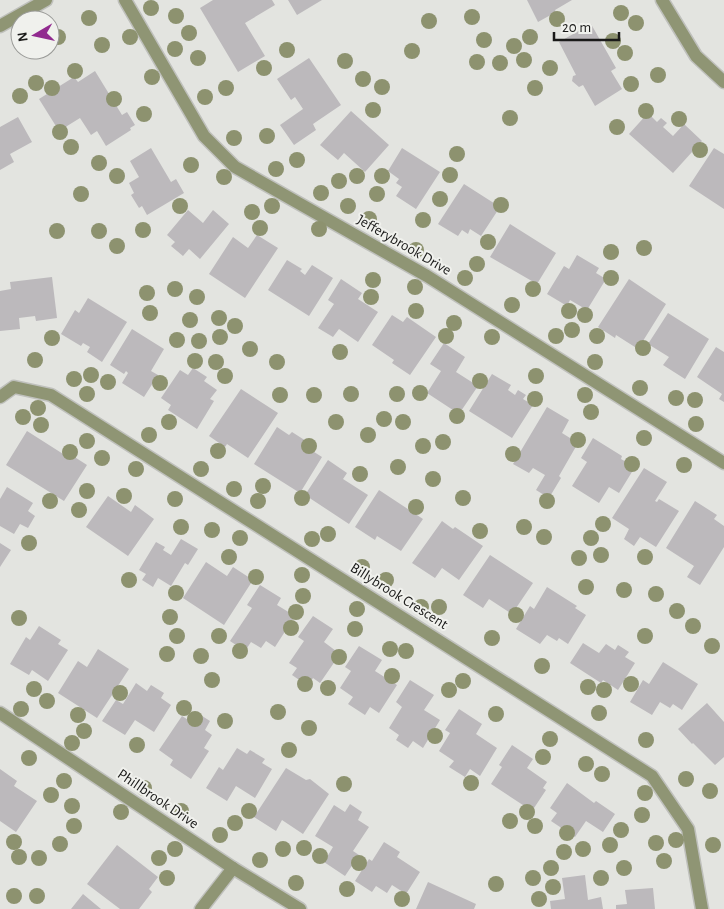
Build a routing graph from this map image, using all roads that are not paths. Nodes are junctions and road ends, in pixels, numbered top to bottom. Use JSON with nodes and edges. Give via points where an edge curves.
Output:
{"nodes":[{"id":1,"x":46,"y":0,"type":"edge"},
{"id":2,"x":125,"y":0,"type":"edge"},
{"id":3,"x":662,"y":0,"type":"edge"},
{"id":4,"x":0,"y":26,"type":"edge"},
{"id":5,"x":724,"y":82,"type":"edge"},
{"id":6,"x":0,"y":397,"type":"edge"},
{"id":7,"x":724,"y":462,"type":"edge"},
{"id":8,"x":0,"y":713,"type":"edge"},
{"id":9,"x":233,"y":868,"type":"junction"},
{"id":10,"x":201,"y":909,"type":"edge"},
{"id":11,"x":300,"y":909,"type":"edge"},
{"id":12,"x":702,"y":909,"type":"edge"}],
"edges":[{"from":1,"to":4,"type":"street"},
{"from":2,"to":7,"type":"street","name":"Jefferybrook Drive","via":[[204,136],[235,167],[427,276]]},
{"from":3,"to":5,"type":"street","via":[[696,56]]},
{"from":6,"to":12,"type":"street","name":"Billybrook Crescent","via":[[14,388],[51,395],[652,776],[688,829]]},
{"from":8,"to":9,"type":"street","name":"Phillbrook Drive"},
{"from":9,"to":10,"type":"street"},
{"from":9,"to":11,"type":"street","name":"Phillbrook Drive"}]}
